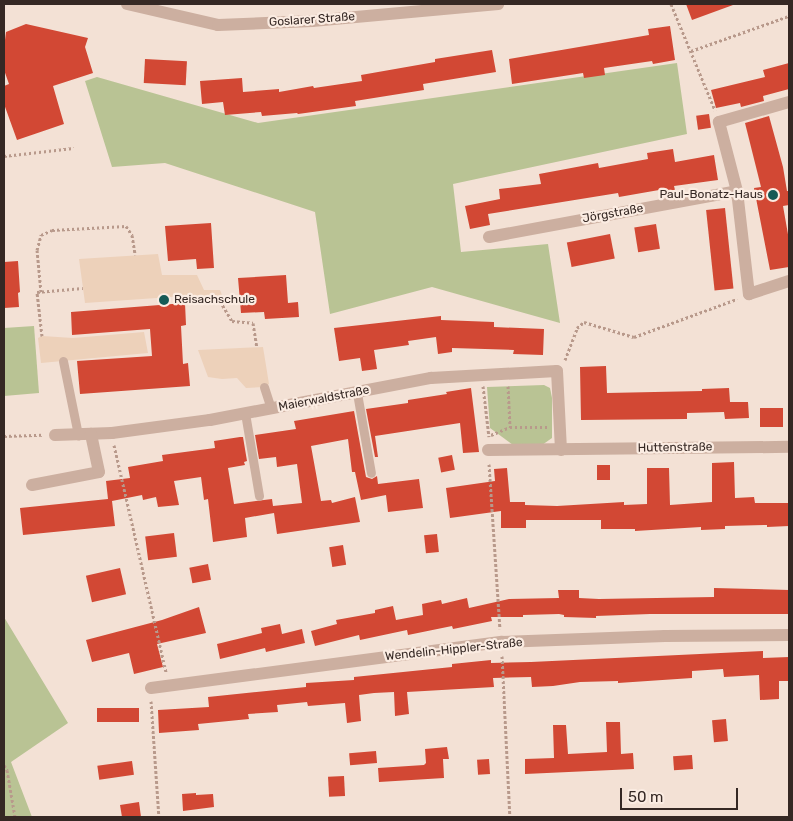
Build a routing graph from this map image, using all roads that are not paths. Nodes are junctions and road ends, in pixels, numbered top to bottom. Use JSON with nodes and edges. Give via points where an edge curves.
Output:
{"nodes":[{"id":1,"x":127,"y":4,"type":"edge"},
{"id":2,"x":498,"y":4,"type":"edge"},
{"id":3,"x":789,"y":102,"type":"edge"},
{"id":4,"x":736,"y":191,"type":"junction"},
{"id":5,"x":489,"y":237,"type":"dead end"},
{"id":6,"x":789,"y":280,"type":"edge"},
{"id":7,"x":63,"y":361,"type":"dead end"},
{"id":8,"x":264,"y":387,"type":"dead end"},
{"id":9,"x":357,"y":393,"type":"junction"},
{"id":10,"x":271,"y":409,"type":"junction"},
{"id":11,"x":245,"y":414,"type":"junction"},
{"id":12,"x":92,"y":434,"type":"junction"},
{"id":13,"x":55,"y":435,"type":"road end"},
{"id":14,"x":78,"y":435,"type":"junction"},
{"id":15,"x":789,"y":447,"type":"edge"},
{"id":16,"x":561,"y":450,"type":"junction"},
{"id":17,"x":488,"y":456,"type":"road end"},
{"id":18,"x":370,"y":473,"type":"dead end"},
{"id":19,"x":32,"y":484,"type":"dead end"},
{"id":20,"x":259,"y":496,"type":"dead end"},
{"id":21,"x":789,"y":635,"type":"edge"},
{"id":22,"x":151,"y":688,"type":"road end"}],
"edges":[{"from":1,"to":2,"type":"street","name":"Goslarer Straße","via":[[218,25],[312,21]]},
{"from":3,"to":4,"type":"street","via":[[719,122]]},
{"from":4,"to":5,"type":"street","name":"Jörgstraße"},
{"from":4,"to":6,"type":"street","via":[[749,294]]},
{"from":7,"to":14,"type":"lane"},
{"from":8,"to":10,"type":"lane"},
{"from":9,"to":10,"type":"street","name":"Maierwaldstraße"},
{"from":9,"to":16,"type":"street","name":"Maierwaldstraße","via":[[431,378],[557,371]]},
{"from":9,"to":18,"type":"lane"},
{"from":10,"to":11,"type":"street","name":"Maierwaldstraße"},
{"from":11,"to":12,"type":"street","name":"Maierwaldstraße"},
{"from":11,"to":20,"type":"lane"},
{"from":12,"to":14,"type":"street","name":"Maierwaldstraße"},
{"from":12,"to":19,"type":"street","via":[[99,472]]},
{"from":13,"to":14,"type":"street","name":"Maierwaldstraße"},
{"from":15,"to":16,"type":"street","name":"Huttenstraße"},
{"from":16,"to":17,"type":"street","name":"Huttenstraße"},
{"from":21,"to":22,"type":"street","name":"Wendelin-Hippler-Straße","via":[[502,642]]}]}
